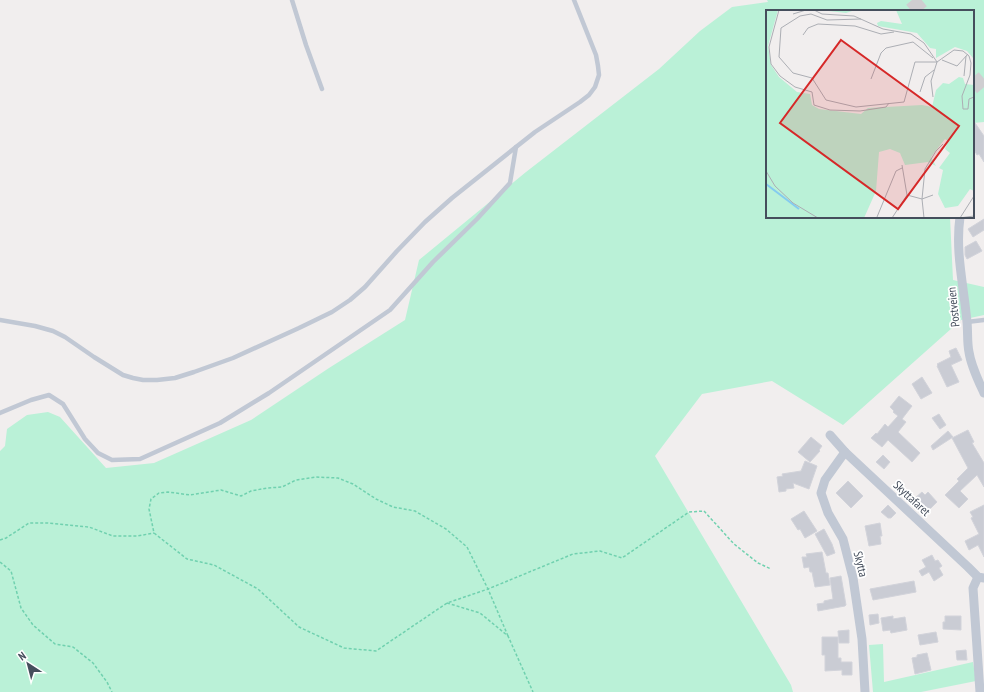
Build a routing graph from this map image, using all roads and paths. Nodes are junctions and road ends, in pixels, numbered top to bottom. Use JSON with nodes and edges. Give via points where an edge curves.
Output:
{"nodes":[{"id":1,"x":292,"y":0,"type":"edge"},
{"id":2,"x":574,"y":0,"type":"edge"},
{"id":3,"x":322,"y":89,"type":"dead end"},
{"id":4,"x":516,"y":147,"type":"junction"},
{"id":5,"x":960,"y":218,"type":"edge"},
{"id":6,"x":0,"y":320,"type":"edge"},
{"id":7,"x":984,"y":320,"type":"edge"},
{"id":8,"x":967,"y":322,"type":"junction"},
{"id":9,"x":984,"y":393,"type":"edge"},
{"id":10,"x":0,"y":413,"type":"edge"},
{"id":11,"x":830,"y":435,"type":"dead end"},
{"id":12,"x":845,"y":452,"type":"junction"},
{"id":13,"x":154,"y":533,"type":"junction"},
{"id":14,"x":0,"y":540,"type":"edge"},
{"id":15,"x":0,"y":562,"type":"edge"},
{"id":16,"x":770,"y":569,"type":"dead end"},
{"id":17,"x":981,"y":578,"type":"edge"},
{"id":18,"x":488,"y":589,"type":"junction"},
{"id":19,"x":447,"y":603,"type":"junction"},
{"id":20,"x":508,"y":636,"type":"junction"},
{"id":21,"x":112,"y":692,"type":"edge"},
{"id":22,"x":533,"y":692,"type":"edge"},
{"id":23,"x":865,"y":692,"type":"edge"},
{"id":24,"x":980,"y":692,"type":"edge"}],
"edges":[{"from":1,"to":3,"type":"lane"},
{"from":2,"to":4,"type":"lane","via":[[596,55],[599,75],[595,87],[580,102]]},
{"from":4,"to":6,"type":"lane","via":[[425,222],[350,300],[299,328],[233,358],[194,372],[157,380],[133,378],[123,375],[53,331]]},
{"from":4,"to":10,"type":"lane","via":[[510,183],[390,310],[269,393],[220,423],[140,459],[112,460],[98,453],[85,439],[63,404],[48,395]]},
{"from":5,"to":8,"type":"street","name":"Postveien","via":[[959,255]]},
{"from":7,"to":8,"type":"lane"},
{"from":8,"to":9,"type":"street","name":"Postveien","via":[[969,352]]},
{"from":11,"to":12,"type":"street","name":"Skyttafaret"},
{"from":12,"to":17,"type":"street","name":"Skyttafaret"},
{"from":12,"to":23,"type":"street","name":"Skytta","via":[[825,480],[821,492],[828,513],[843,539],[853,578],[862,639]]},
{"from":13,"to":14,"type":"path","via":[[113,536],[89,527],[29,523]]},
{"from":13,"to":18,"type":"path","via":[[149,509],[151,499],[159,493],[190,495],[221,490],[241,496],[251,491],[282,487],[296,480],[316,477],[338,478],[392,507],[416,511],[446,529],[467,547]]},
{"from":13,"to":19,"type":"path","via":[[186,559],[214,565],[258,589],[299,627],[344,648],[376,651]]},
{"from":15,"to":21,"type":"path","via":[[11,571],[21,608],[33,625],[55,644],[73,647],[93,663]]},
{"from":16,"to":18,"type":"path","via":[[734,544],[704,511],[689,512],[622,558],[600,551],[573,554]]},
{"from":17,"to":24,"type":"street","name":"Skyttafaret","via":[[972,588]]},
{"from":18,"to":19,"type":"path"},
{"from":18,"to":20,"type":"path"},
{"from":19,"to":20,"type":"path","via":[[480,613]]},
{"from":20,"to":22,"type":"path"}]}
